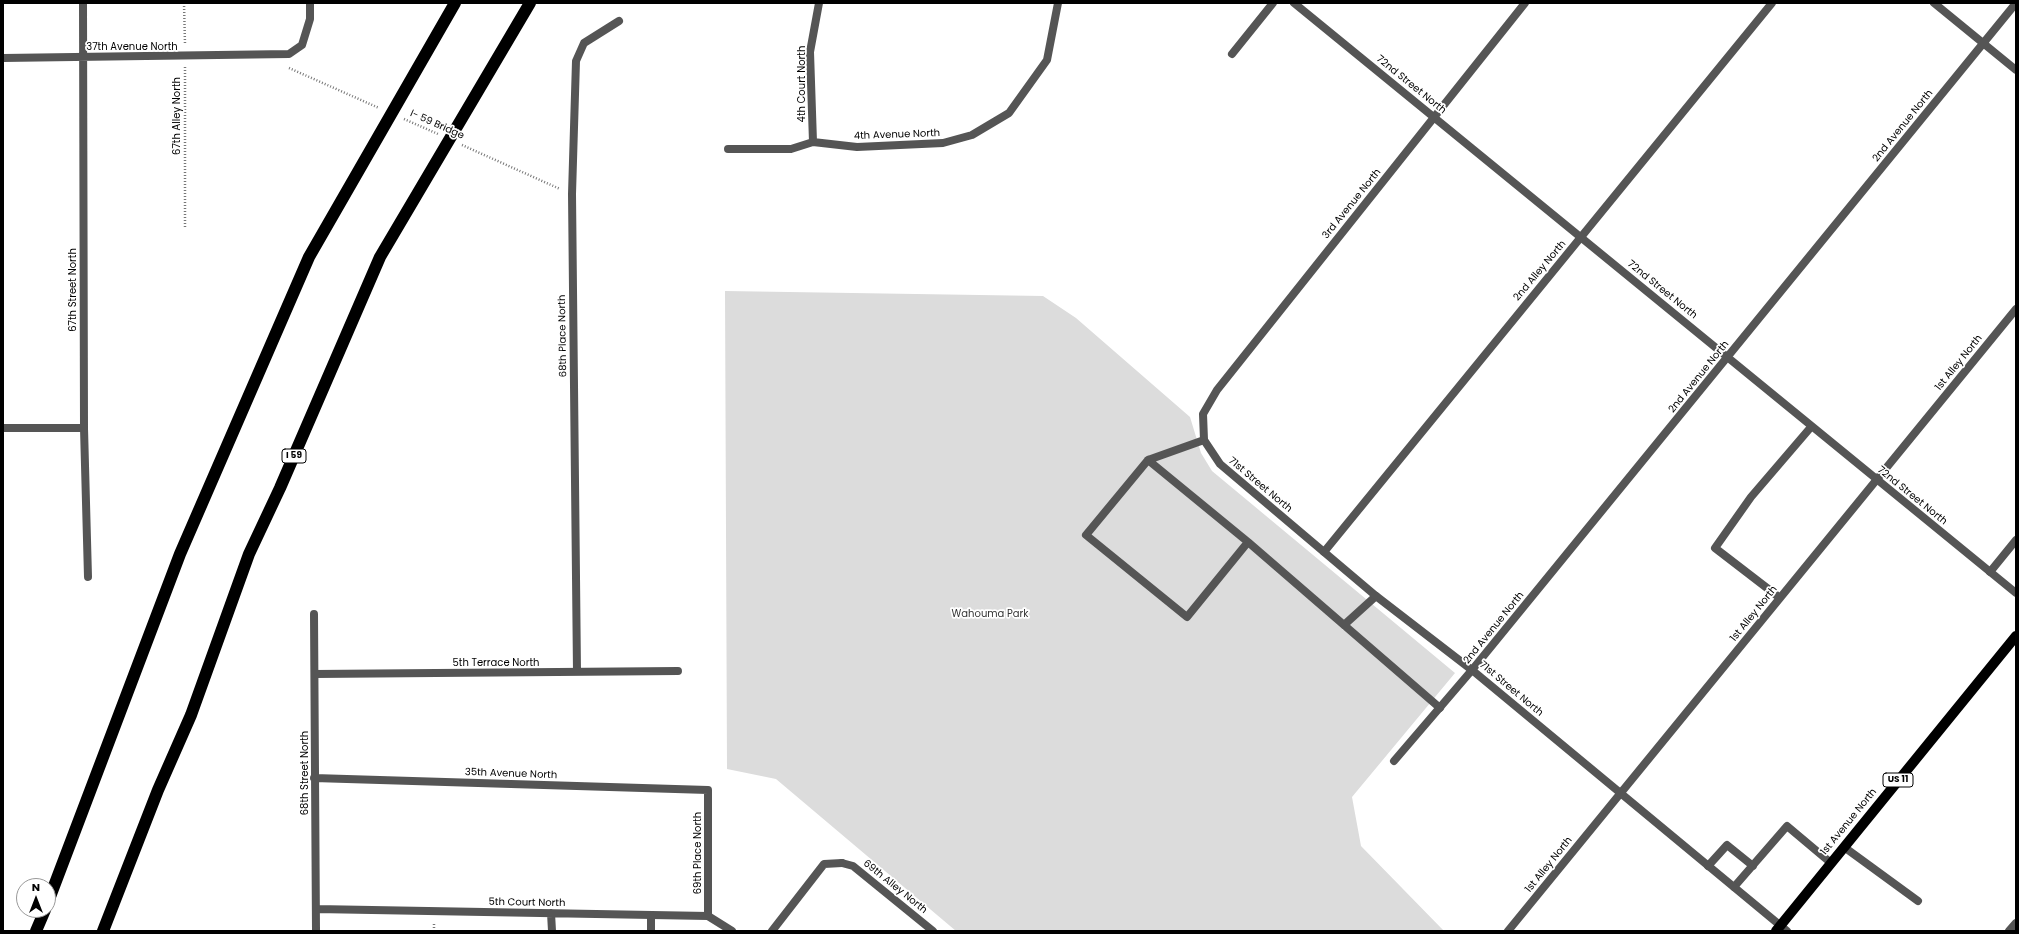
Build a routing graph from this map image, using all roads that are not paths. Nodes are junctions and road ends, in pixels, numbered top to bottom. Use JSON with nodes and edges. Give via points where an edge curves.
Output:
{"nodes":[{"id":1,"x":83,"y":3,"type":"edge"},
{"id":2,"x":310,"y":3,"type":"edge"},
{"id":3,"x":455,"y":3,"type":"edge"},
{"id":4,"x":530,"y":3,"type":"edge"},
{"id":5,"x":819,"y":3,"type":"edge"},
{"id":6,"x":1058,"y":3,"type":"edge"},
{"id":7,"x":1273,"y":3,"type":"edge"},
{"id":8,"x":1294,"y":3,"type":"edge"},
{"id":9,"x":1525,"y":3,"type":"edge"},
{"id":10,"x":1772,"y":3,"type":"edge"},
{"id":11,"x":1934,"y":3,"type":"edge"},
{"id":12,"x":2016,"y":3,"type":"edge"},
{"id":13,"x":619,"y":20,"type":"dead end"},
{"id":14,"x":1983,"y":43,"type":"junction"},
{"id":15,"x":1232,"y":54,"type":"dead end"},
{"id":16,"x":83,"y":57,"type":"junction"},
{"id":17,"x":3,"y":58,"type":"edge"},
{"id":18,"x":2016,"y":70,"type":"edge"},
{"id":19,"x":1434,"y":118,"type":"junction"},
{"id":20,"x":813,"y":142,"type":"junction"},
{"id":21,"x":728,"y":149,"type":"dead end"},
{"id":22,"x":1581,"y":237,"type":"junction"},
{"id":23,"x":2016,"y":309,"type":"edge"},
{"id":24,"x":1728,"y":358,"type":"junction"},
{"id":25,"x":1811,"y":427,"type":"junction"},
{"id":26,"x":3,"y":428,"type":"edge"},
{"id":27,"x":84,"y":428,"type":"junction"},
{"id":28,"x":1204,"y":440,"type":"junction"},
{"id":29,"x":1148,"y":460,"type":"junction"},
{"id":30,"x":1877,"y":480,"type":"junction"},
{"id":31,"x":2016,"y":540,"type":"edge"},
{"id":32,"x":1248,"y":542,"type":"junction"},
{"id":33,"x":1324,"y":552,"type":"junction"},
{"id":34,"x":1990,"y":572,"type":"junction"},
{"id":35,"x":88,"y":577,"type":"dead end"},
{"id":36,"x":2016,"y":593,"type":"edge"},
{"id":37,"x":1376,"y":596,"type":"junction"},
{"id":38,"x":1780,"y":598,"type":"junction"},
{"id":39,"x":314,"y":614,"type":"dead end"},
{"id":40,"x":1344,"y":625,"type":"junction"},
{"id":41,"x":2016,"y":636,"type":"edge"},
{"id":42,"x":1472,"y":670,"type":"junction"},
{"id":43,"x":678,"y":671,"type":"dead end"},
{"id":44,"x":577,"y":672,"type":"junction"},
{"id":45,"x":315,"y":674,"type":"junction"},
{"id":46,"x":1440,"y":708,"type":"junction"},
{"id":47,"x":1394,"y":761,"type":"dead end"},
{"id":48,"x":314,"y":778,"type":"junction"},
{"id":49,"x":708,"y":790,"type":"joint"},
{"id":50,"x":1620,"y":794,"type":"junction"},
{"id":51,"x":1844,"y":847,"type":"junction"},
{"id":52,"x":1831,"y":863,"type":"junction"},
{"id":53,"x":1708,"y":866,"type":"junction"},
{"id":54,"x":1753,"y":866,"type":"junction"},
{"id":55,"x":56,"y":881,"type":"edge"},
{"id":56,"x":1734,"y":888,"type":"junction"},
{"id":57,"x":1918,"y":901,"type":"dead end"},
{"id":58,"x":316,"y":909,"type":"junction"},
{"id":59,"x":552,"y":913,"type":"junction"},
{"id":60,"x":651,"y":915,"type":"junction"},
{"id":61,"x":708,"y":916,"type":"junction"},
{"id":62,"x":42,"y":918,"type":"edge"},
{"id":63,"x":2016,"y":923,"type":"edge"},
{"id":64,"x":1781,"y":929,"type":"edge"},
{"id":65,"x":36,"y":931,"type":"edge"},
{"id":66,"x":103,"y":931,"type":"edge"},
{"id":67,"x":316,"y":931,"type":"edge"},
{"id":68,"x":552,"y":931,"type":"edge"},
{"id":69,"x":651,"y":931,"type":"edge"},
{"id":70,"x":732,"y":931,"type":"edge"},
{"id":71,"x":772,"y":931,"type":"edge"},
{"id":72,"x":933,"y":931,"type":"edge"},
{"id":73,"x":1508,"y":931,"type":"edge"},
{"id":74,"x":2009,"y":931,"type":"edge"}],
"edges":[{"from":1,"to":16,"type":"street","name":"67th Street North"},
{"from":2,"to":16,"type":"street","name":"37th Avenue North","via":[[310,19],[302,46],[289,54]]},
{"from":3,"to":55,"type":"highway","via":[[309,257],[180,554]]},
{"from":4,"to":66,"type":"highway","number":"I 59","via":[[380,256],[249,554],[192,715],[158,790]]},
{"from":5,"to":20,"type":"street","name":"4th Court North","via":[[810,52]]},
{"from":6,"to":20,"type":"street","name":"4th Avenue North","via":[[1048,60],[1009,114],[972,136],[944,143],[857,147]]},
{"from":7,"to":15,"type":"street"},
{"from":8,"to":19,"type":"street","name":"72nd Street North"},
{"from":9,"to":19,"type":"street","name":"3rd Avenue North"},
{"from":10,"to":22,"type":"street","name":"2nd Alley North"},
{"from":11,"to":14,"type":"street"},
{"from":12,"to":14,"type":"street","name":"2nd Avenue North"},
{"from":13,"to":44,"type":"street","name":"68th Place North","via":[[584,43],[576,61],[572,194]]},
{"from":14,"to":18,"type":"street"},
{"from":14,"to":24,"type":"street","name":"2nd Avenue North"},
{"from":16,"to":17,"type":"street","name":"37th Avenue North"},
{"from":16,"to":27,"type":"street","name":"67th Street North"},
{"from":19,"to":22,"type":"street","name":"72nd Street North"},
{"from":19,"to":28,"type":"street","name":"3rd Avenue North","via":[[1217,390],[1203,414]]},
{"from":20,"to":21,"type":"street","name":"4th Avenue North","via":[[790,148]]},
{"from":22,"to":24,"type":"street","name":"72nd Street North"},
{"from":22,"to":33,"type":"street","name":"2nd Alley North"},
{"from":23,"to":30,"type":"street","name":"1st Alley North"},
{"from":24,"to":25,"type":"street","name":"72nd Street North"},
{"from":24,"to":42,"type":"street","name":"2nd Avenue North"},
{"from":25,"to":30,"type":"street","name":"72nd Street North"},
{"from":25,"to":38,"type":"street","via":[[1752,497],[1715,548]]},
{"from":26,"to":27,"type":"street"},
{"from":27,"to":35,"type":"street","name":"67th Street North"},
{"from":28,"to":29,"type":"street"},
{"from":28,"to":33,"type":"street","name":"71st Street North","via":[[1220,464]]},
{"from":29,"to":32,"type":"street"},
{"from":29,"to":32,"type":"street","via":[[1086,535],[1187,617]]},
{"from":30,"to":34,"type":"street","name":"72nd Street North"},
{"from":30,"to":38,"type":"street","name":"1st Alley North"},
{"from":31,"to":34,"type":"street"},
{"from":32,"to":40,"type":"street"},
{"from":33,"to":37,"type":"street","name":"71st Street North"},
{"from":34,"to":36,"type":"street","name":"72nd Street North"},
{"from":37,"to":40,"type":"street"},
{"from":37,"to":42,"type":"street","name":"71st Street North"},
{"from":38,"to":50,"type":"street","name":"1st Alley North"},
{"from":39,"to":45,"type":"street","name":"68th Street North"},
{"from":40,"to":46,"type":"street"},
{"from":41,"to":51,"type":"main road","name":"1st Avenue North","number":"US 11"},
{"from":42,"to":46,"type":"street","name":"2nd Avenue North"},
{"from":42,"to":50,"type":"street","name":"71st Street North"},
{"from":43,"to":44,"type":"street","name":"5th Terrace North"},
{"from":44,"to":45,"type":"street","name":"5th Terrace North"},
{"from":45,"to":48,"type":"street","name":"68th Street North"},
{"from":46,"to":47,"type":"street","name":"2nd Avenue North"},
{"from":48,"to":49,"type":"street","name":"35th Avenue North"},
{"from":48,"to":58,"type":"street","name":"68th Street North"},
{"from":49,"to":61,"type":"street","name":"69th Place North"},
{"from":50,"to":53,"type":"street","name":"71st Street North"},
{"from":50,"to":73,"type":"street","name":"1st Alley North"},
{"from":51,"to":52,"type":"main road","name":"1st Avenue North","number":"US 11"},
{"from":51,"to":57,"type":"street"},
{"from":52,"to":54,"type":"street","via":[[1787,826]]},
{"from":52,"to":64,"type":"main road","name":"1st Avenue North","number":"US 11"},
{"from":53,"to":54,"type":"street","via":[[1727,845]]},
{"from":53,"to":56,"type":"street","name":"71st Street North"},
{"from":54,"to":56,"type":"street"},
{"from":56,"to":64,"type":"street","name":"71st Street North"},
{"from":58,"to":59,"type":"street","name":"5th Court North"},
{"from":58,"to":67,"type":"street","name":"68th Street North"},
{"from":59,"to":60,"type":"street","name":"5th Court North"},
{"from":59,"to":68,"type":"street"},
{"from":60,"to":61,"type":"street","name":"5th Court North"},
{"from":60,"to":69,"type":"street"},
{"from":61,"to":70,"type":"street"},
{"from":62,"to":65,"type":"highway"},
{"from":63,"to":74,"type":"street"},
{"from":71,"to":72,"type":"street","name":"69th Alley North","via":[[824,864],[842,863],[853,866]]}]}
